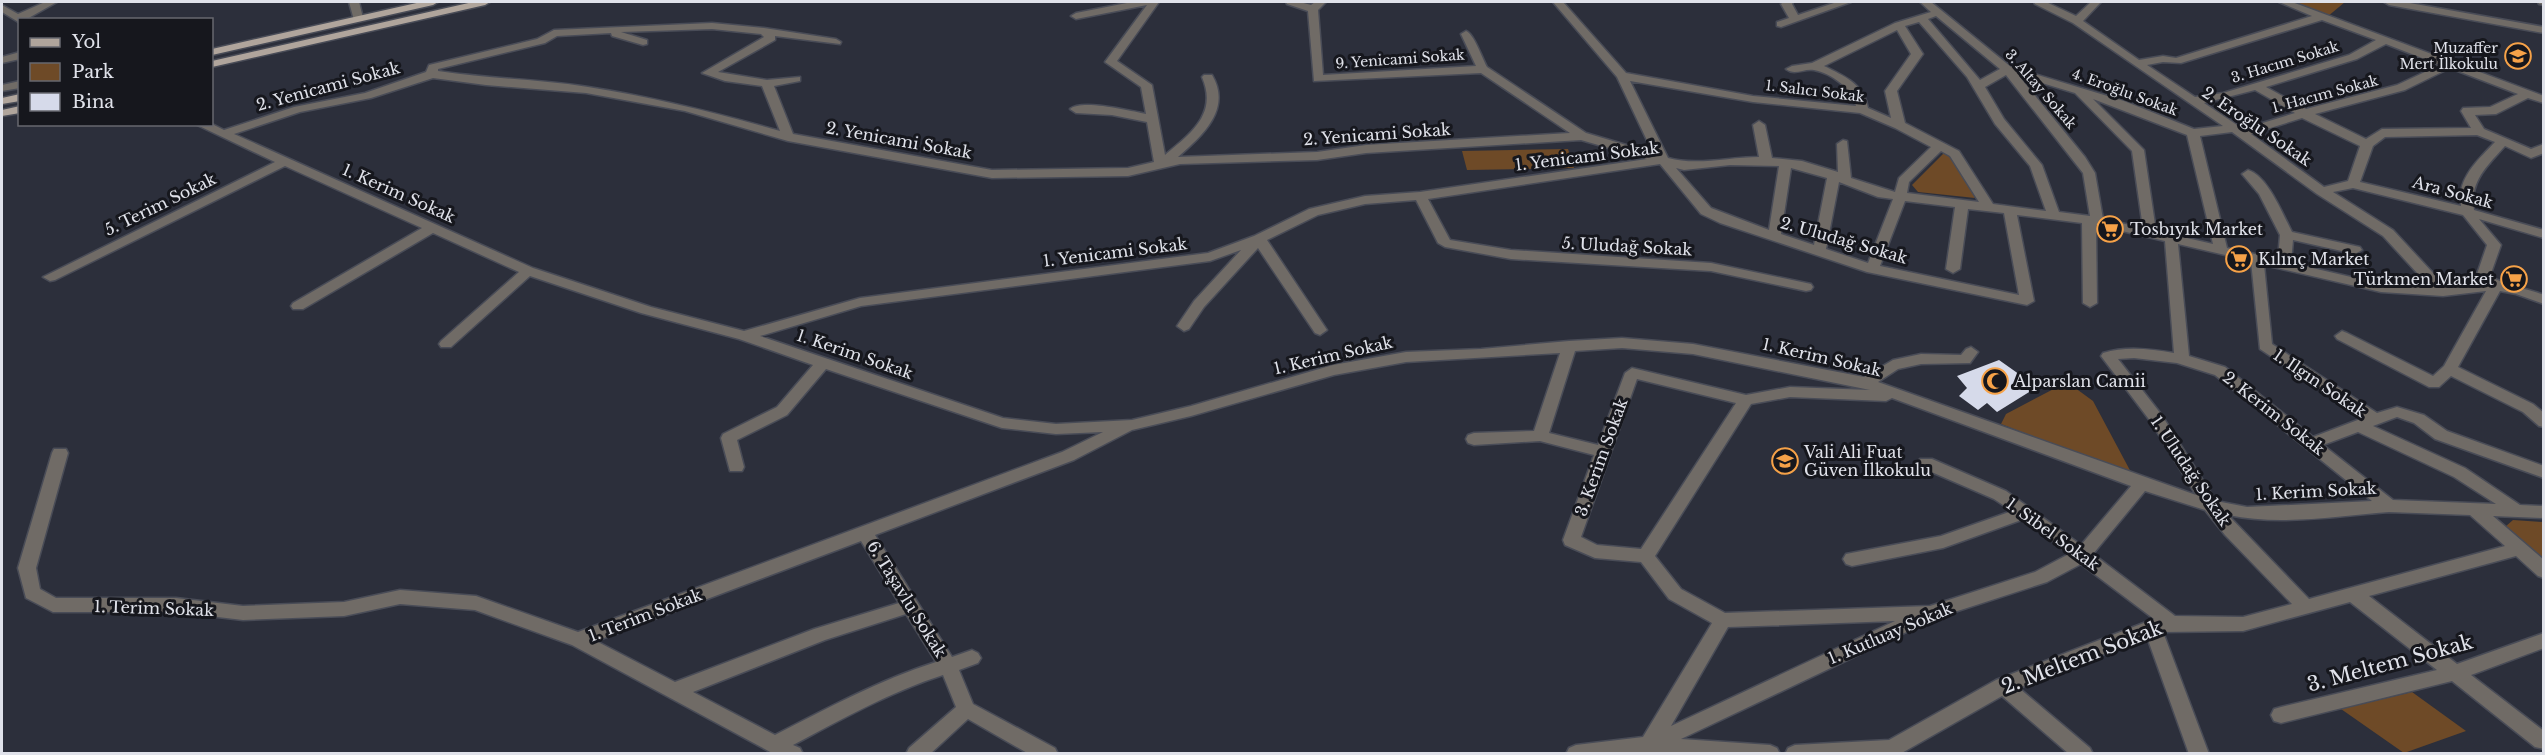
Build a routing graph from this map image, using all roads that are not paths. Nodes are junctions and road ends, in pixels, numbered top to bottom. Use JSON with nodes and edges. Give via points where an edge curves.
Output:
{"nodes":[{"id":1,"x":52,"y":2,"type":"edge"},
{"id":2,"x":354,"y":2,"type":"edge"},
{"id":3,"x":433,"y":2,"type":"edge"},
{"id":4,"x":485,"y":2,"type":"edge"},
{"id":5,"x":1145,"y":2,"type":"edge"},
{"id":6,"x":1154,"y":2,"type":"edge"},
{"id":7,"x":1291,"y":2,"type":"edge"},
{"id":8,"x":1558,"y":2,"type":"edge"},
{"id":9,"x":1788,"y":2,"type":"edge"},
{"id":10,"x":1846,"y":2,"type":"edge"},
{"id":11,"x":1925,"y":2,"type":"edge"},
{"id":12,"x":2039,"y":2,"type":"edge"},
{"id":13,"x":2096,"y":2,"type":"edge"},
{"id":14,"x":2284,"y":2,"type":"edge"},
{"id":15,"x":2390,"y":2,"type":"edge"},
{"id":16,"x":2440,"y":2,"type":"edge"},
{"id":17,"x":1317,"y":5,"type":"edge"},
{"id":18,"x":2,"y":8,"type":"edge"},
{"id":19,"x":2448,"y":12,"type":"junction"},
{"id":20,"x":1940,"y":13,"type":"junction"},
{"id":21,"x":1076,"y":16,"type":"dead end"},
{"id":22,"x":2320,"y":17,"type":"junction"},
{"id":23,"x":18,"y":18,"type":"edge"},
{"id":24,"x":21,"y":18,"type":"edge"},
{"id":25,"x":358,"y":18,"type":"junction"},
{"id":26,"x":1795,"y":18,"type":"junction"},
{"id":27,"x":1921,"y":18,"type":"junction"},
{"id":28,"x":2078,"y":21,"type":"junction"},
{"id":29,"x":1781,"y":24,"type":"dead end"},
{"id":30,"x":1899,"y":25,"type":"junction"},
{"id":31,"x":2544,"y":30,"type":"edge"},
{"id":32,"x":608,"y":31,"type":"junction"},
{"id":33,"x":764,"y":31,"type":"junction"},
{"id":34,"x":1466,"y":34,"type":"dead end"},
{"id":35,"x":2383,"y":41,"type":"junction"},
{"id":36,"x":644,"y":42,"type":"dead end"},
{"id":37,"x":836,"y":42,"type":"dead end"},
{"id":38,"x":213,"y":52,"type":"edge"},
{"id":39,"x":18,"y":56,"type":"edge"},
{"id":40,"x":2,"y":60,"type":"edge"},
{"id":41,"x":213,"y":64,"type":"edge"},
{"id":42,"x":2137,"y":64,"type":"junction"},
{"id":43,"x":2448,"y":65,"type":"junction"},
{"id":44,"x":1815,"y":66,"type":"junction"},
{"id":45,"x":1483,"y":69,"type":"junction"},
{"id":46,"x":1792,"y":69,"type":"dead end"},
{"id":47,"x":2007,"y":69,"type":"junction"},
{"id":48,"x":432,"y":74,"type":"junction"},
{"id":49,"x":1622,"y":76,"type":"junction"},
{"id":50,"x":1208,"y":77,"type":"dead end"},
{"id":51,"x":796,"y":79,"type":"dead end"},
{"id":52,"x":767,"y":83,"type":"junction"},
{"id":53,"x":18,"y":84,"type":"edge"},
{"id":54,"x":1978,"y":86,"type":"junction"},
{"id":55,"x":2255,"y":86,"type":"junction"},
{"id":56,"x":2,"y":88,"type":"edge"},
{"id":57,"x":2078,"y":90,"type":"junction"},
{"id":58,"x":2527,"y":94,"type":"junction"},
{"id":59,"x":18,"y":97,"type":"edge"},
{"id":60,"x":2544,"y":100,"type":"edge"},
{"id":61,"x":2,"y":101,"type":"edge"},
{"id":62,"x":2192,"y":101,"type":"junction"},
{"id":63,"x":18,"y":109,"type":"edge"},
{"id":64,"x":1076,"y":109,"type":"dead end"},
{"id":65,"x":1862,"y":110,"type":"junction"},
{"id":66,"x":2,"y":113,"type":"edge"},
{"id":67,"x":2305,"y":113,"type":"junction"},
{"id":68,"x":1152,"y":119,"type":"junction"},
{"id":69,"x":1759,"y":125,"type":"dead end"},
{"id":70,"x":1899,"y":125,"type":"junction"},
{"id":71,"x":206,"y":126,"type":"edge"},
{"id":72,"x":2238,"y":131,"type":"junction"},
{"id":73,"x":2479,"y":131,"type":"junction"},
{"id":74,"x":2193,"y":133,"type":"junction"},
{"id":75,"x":224,"y":134,"type":"junction"},
{"id":76,"x":1582,"y":136,"type":"junction"},
{"id":77,"x":788,"y":137,"type":"junction"},
{"id":78,"x":2503,"y":141,"type":"junction"},
{"id":79,"x":1843,"y":144,"type":"dead end"},
{"id":80,"x":2367,"y":144,"type":"junction"},
{"id":81,"x":1939,"y":146,"type":"junction"},
{"id":82,"x":2544,"y":148,"type":"edge"},
{"id":83,"x":1663,"y":160,"type":"junction"},
{"id":84,"x":1766,"y":161,"type":"junction"},
{"id":85,"x":284,"y":162,"type":"junction"},
{"id":86,"x":1786,"y":163,"type":"junction"},
{"id":87,"x":1161,"y":165,"type":"junction"},
{"id":88,"x":2248,"y":174,"type":"dead end"},
{"id":89,"x":1839,"y":178,"type":"junction"},
{"id":90,"x":2353,"y":184,"type":"junction"},
{"id":91,"x":2322,"y":191,"type":"junction"},
{"id":92,"x":1420,"y":196,"type":"junction"},
{"id":93,"x":1900,"y":197,"type":"junction"},
{"id":94,"x":1962,"y":205,"type":"junction"},
{"id":95,"x":1989,"y":208,"type":"junction"},
{"id":96,"x":2010,"y":211,"type":"junction"},
{"id":97,"x":2468,"y":212,"type":"junction"},
{"id":98,"x":2054,"y":216,"type":"junction"},
{"id":99,"x":2093,"y":220,"type":"junction"},
{"id":100,"x":434,"y":227,"type":"junction"},
{"id":101,"x":2150,"y":233,"type":"junction"},
{"id":102,"x":2544,"y":234,"type":"edge"},
{"id":103,"x":2287,"y":235,"type":"junction"},
{"id":104,"x":1774,"y":237,"type":"junction"},
{"id":105,"x":2171,"y":237,"type":"junction"},
{"id":106,"x":1259,"y":239,"type":"junction"},
{"id":107,"x":2221,"y":249,"type":"junction"},
{"id":108,"x":2355,"y":250,"type":"dead end"},
{"id":109,"x":1819,"y":252,"type":"junction"},
{"id":110,"x":2257,"y":258,"type":"junction"},
{"id":111,"x":2284,"y":265,"type":"junction"},
{"id":112,"x":1872,"y":269,"type":"junction"},
{"id":113,"x":1953,"y":269,"type":"dead end"},
{"id":114,"x":528,"y":271,"type":"junction"},
{"id":115,"x":51,"y":277,"type":"dead end"},
{"id":116,"x":2496,"y":286,"type":"junction"},
{"id":117,"x":1806,"y":287,"type":"dead end"},
{"id":118,"x":2443,"y":292,"type":"junction"},
{"id":119,"x":2544,"y":300,"type":"edge"},
{"id":120,"x":2090,"y":303,"type":"dead end"},
{"id":121,"x":298,"y":306,"type":"dead end"},
{"id":122,"x":1184,"y":326,"type":"dead end"},
{"id":123,"x":1320,"y":330,"type":"dead end"},
{"id":124,"x":744,"y":336,"type":"junction"},
{"id":125,"x":2342,"y":336,"type":"dead end"},
{"id":126,"x":446,"y":344,"type":"dead end"},
{"id":127,"x":1569,"y":346,"type":"junction"},
{"id":128,"x":1971,"y":352,"type":"dead end"},
{"id":129,"x":2108,"y":356,"type":"joint"},
{"id":130,"x":2182,"y":360,"type":"junction"},
{"id":131,"x":823,"y":363,"type":"junction"},
{"id":132,"x":2450,"y":369,"type":"junction"},
{"id":133,"x":1866,"y":383,"type":"junction"},
{"id":134,"x":1904,"y":397,"type":"junction"},
{"id":135,"x":1746,"y":400,"type":"junction"},
{"id":136,"x":2375,"y":419,"type":"junction"},
{"id":137,"x":2544,"y":422,"type":"edge"},
{"id":138,"x":1132,"y":425,"type":"junction"},
{"id":139,"x":2359,"y":426,"type":"junction"},
{"id":140,"x":1540,"y":436,"type":"junction"},
{"id":141,"x":1474,"y":439,"type":"dead end"},
{"id":142,"x":2313,"y":443,"type":"junction"},
{"id":143,"x":1603,"y":452,"type":"junction"},
{"id":144,"x":60,"y":453,"type":"dead end"},
{"id":145,"x":1926,"y":463,"type":"dead end"},
{"id":146,"x":736,"y":467,"type":"dead end"},
{"id":147,"x":2544,"y":472,"type":"edge"},
{"id":148,"x":2142,"y":484,"type":"junction"},
{"id":149,"x":2211,"y":506,"type":"junction"},
{"id":150,"x":2388,"y":506,"type":"junction"},
{"id":151,"x":2473,"y":508,"type":"junction"},
{"id":152,"x":2515,"y":510,"type":"junction"},
{"id":153,"x":2026,"y":512,"type":"junction"},
{"id":154,"x":2544,"y":512,"type":"edge"},
{"id":155,"x":865,"y":533,"type":"junction"},
{"id":156,"x":2517,"y":549,"type":"junction"},
{"id":157,"x":2084,"y":555,"type":"junction"},
{"id":158,"x":1646,"y":556,"type":"junction"},
{"id":159,"x":1852,"y":559,"type":"dead end"},
{"id":160,"x":2544,"y":571,"type":"edge"},
{"id":161,"x":2353,"y":594,"type":"junction"},
{"id":162,"x":911,"y":606,"type":"junction"},
{"id":163,"x":2305,"y":606,"type":"junction"},
{"id":164,"x":1930,"y":613,"type":"junction"},
{"id":165,"x":1723,"y":620,"type":"junction"},
{"id":166,"x":2171,"y":623,"type":"junction"},
{"id":167,"x":2152,"y":627,"type":"junction"},
{"id":168,"x":578,"y":640,"type":"junction"},
{"id":169,"x":2544,"y":640,"type":"edge"},
{"id":170,"x":972,"y":658,"type":"dead end"},
{"id":171,"x":948,"y":666,"type":"junction"},
{"id":172,"x":2455,"y":673,"type":"junction"},
{"id":173,"x":2003,"y":686,"type":"junction"},
{"id":174,"x":674,"y":691,"type":"junction"},
{"id":175,"x":966,"y":709,"type":"junction"},
{"id":176,"x":2281,"y":715,"type":"dead end"},
{"id":177,"x":2542,"y":741,"type":"edge"},
{"id":178,"x":776,"y":744,"type":"junction"},
{"id":179,"x":1649,"y":745,"type":"junction"},
{"id":180,"x":793,"y":753,"type":"edge"},
{"id":181,"x":916,"y":753,"type":"edge"},
{"id":182,"x":1048,"y":753,"type":"edge"},
{"id":183,"x":1575,"y":753,"type":"edge"},
{"id":184,"x":1770,"y":753,"type":"edge"},
{"id":185,"x":1795,"y":753,"type":"edge"},
{"id":186,"x":2083,"y":753,"type":"edge"},
{"id":187,"x":2199,"y":753,"type":"edge"}],
"edges":[{"from":1,"to":24,"type":"street"},
{"from":2,"to":25,"type":"street"},
{"from":3,"to":25,"type":"main road"},
{"from":4,"to":41,"type":"main road"},
{"from":5,"to":21,"type":"street"},
{"from":6,"to":68,"type":"street","via":[[1111,62],[1146,85]]},
{"from":7,"to":17,"type":"street"},
{"from":8,"to":49,"type":"street","name":"2. Uludağ Sokak"},
{"from":9,"to":26,"type":"street"},
{"from":10,"to":26,"type":"street"},
{"from":11,"to":20,"type":"street","name":"3. Altay Sokak"},
{"from":12,"to":28,"type":"street","name":"2. Eroğlu Sokak"},
{"from":13,"to":28,"type":"street"},
{"from":14,"to":22,"type":"street"},
{"from":15,"to":19,"type":"street"},
{"from":16,"to":19,"type":"street"},
{"from":17,"to":45,"type":"street","name":"9. Yenicami Sokak","via":[[1318,79]]},
{"from":18,"to":23,"type":"street"},
{"from":19,"to":31,"type":"street"},
{"from":20,"to":27,"type":"street"},
{"from":20,"to":47,"type":"street","name":"3. Altay Sokak"},
{"from":22,"to":35,"type":"street"},
{"from":22,"to":42,"type":"street","via":[[2177,61],[2163,59]]},
{"from":25,"to":38,"type":"main road"},
{"from":26,"to":29,"type":"street"},
{"from":27,"to":30,"type":"street"},
{"from":27,"to":54,"type":"street"},
{"from":28,"to":42,"type":"street","name":"2. Eroğlu Sokak"},
{"from":30,"to":44,"type":"street"},
{"from":30,"to":70,"type":"street","via":[[1917,54],[1891,91]]},
{"from":32,"to":33,"type":"street","via":[[725,27]]},
{"from":32,"to":36,"type":"street"},
{"from":32,"to":48,"type":"street","via":[[554,33],[541,41],[433,67]]},
{"from":33,"to":37,"type":"street"},
{"from":33,"to":52,"type":"street","via":[[771,38],[708,74]]},
{"from":34,"to":45,"type":"street"},
{"from":35,"to":43,"type":"street"},
{"from":35,"to":55,"type":"street","name":"3. Hacım Sokak","via":[[2354,57]]},
{"from":39,"to":40,"type":"street"},
{"from":42,"to":62,"type":"street","name":"2. Eroğlu Sokak"},
{"from":43,"to":58,"type":"street"},
{"from":43,"to":67,"type":"street","name":"1. Hacım Sokak","via":[[2403,88]]},
{"from":44,"to":46,"type":"street"},
{"from":44,"to":65,"type":"street","via":[[1844,80],[1860,96]]},
{"from":45,"to":76,"type":"street"},
{"from":47,"to":54,"type":"street"},
{"from":47,"to":57,"type":"street","name":"4. Eroğlu Sokak"},
{"from":47,"to":99,"type":"street","name":"3. Altay Sokak","via":[[2082,160],[2089,173]]},
{"from":48,"to":75,"type":"street","name":"2. Yenicami Sokak","via":[[367,96],[298,109]]},
{"from":48,"to":77,"type":"street","name":"2. Yenicami Sokak","via":[[586,90],[687,108]]},
{"from":49,"to":65,"type":"street","name":"1. Salıcı Sokak","via":[[1753,99]]},
{"from":49,"to":83,"type":"street","name":"2. Uludağ Sokak"},
{"from":50,"to":87,"type":"street","via":[[1214,87],[1213,110],[1196,134]]},
{"from":51,"to":52,"type":"street"},
{"from":52,"to":77,"type":"street"},
{"from":53,"to":56,"type":"street"},
{"from":54,"to":98,"type":"street","via":[[1999,121],[2036,165]]},
{"from":55,"to":62,"type":"street","name":"3. Hacım Sokak"},
{"from":55,"to":67,"type":"street"},
{"from":57,"to":74,"type":"street","name":"4. Eroğlu Sokak"},
{"from":57,"to":101,"type":"street","via":[[2138,150]]},
{"from":58,"to":60,"type":"street"},
{"from":58,"to":73,"type":"street","via":[[2492,111],[2467,111]]},
{"from":59,"to":61,"type":"main road"},
{"from":62,"to":72,"type":"street","name":"2. Eroğlu Sokak"},
{"from":63,"to":66,"type":"main road"},
{"from":64,"to":68,"type":"street"},
{"from":65,"to":70,"type":"street","name":"1. Salıcı Sokak"},
{"from":67,"to":72,"type":"street","name":"1. Hacım Sokak"},
{"from":67,"to":80,"type":"street"},
{"from":68,"to":87,"type":"street"},
{"from":69,"to":84,"type":"street"},
{"from":70,"to":81,"type":"street","name":"1. Salıcı Sokak"},
{"from":71,"to":75,"type":"street","name":"1. Kerim Sokak"},
{"from":72,"to":74,"type":"street","name":"4. Eroğlu Sokak"},
{"from":72,"to":91,"type":"street","name":"2. Eroğlu Sokak"},
{"from":73,"to":78,"type":"street"},
{"from":73,"to":80,"type":"street","via":[[2382,133]]},
{"from":74,"to":107,"type":"street"},
{"from":75,"to":85,"type":"street","name":"1. Kerim Sokak"},
{"from":76,"to":83,"type":"street"},
{"from":76,"to":87,"type":"street","name":"2. Yenicami Sokak","via":[[1366,149],[1317,156],[1180,160]]},
{"from":77,"to":87,"type":"street","name":"2. Yenicami Sokak","via":[[992,174],[1128,172]]},
{"from":78,"to":82,"type":"street","via":[[2531,154]]},
{"from":78,"to":97,"type":"street","via":[[2471,177],[2466,193]]},
{"from":79,"to":89,"type":"street"},
{"from":80,"to":90,"type":"street"},
{"from":81,"to":93,"type":"street","via":[[1903,181]]},
{"from":81,"to":95,"type":"street","name":"1. Salıcı Sokak","via":[[1955,154]]},
{"from":83,"to":84,"type":"street","name":"1. Yenicami Sokak","via":[[1684,166]]},
{"from":83,"to":92,"type":"street","name":"1. Yenicami Sokak"},
{"from":83,"to":104,"type":"street","name":"2. Uludağ Sokak","via":[[1706,211]]},
{"from":84,"to":86,"type":"street","name":"1. Yenicami Sokak"},
{"from":85,"to":100,"type":"street","name":"1. Kerim Sokak"},
{"from":85,"to":115,"type":"street","name":"5. Terim Sokak"},
{"from":86,"to":89,"type":"street","name":"1. Yenicami Sokak"},
{"from":86,"to":104,"type":"street"},
{"from":88,"to":103,"type":"street","via":[[2265,192]]},
{"from":89,"to":93,"type":"street","name":"1. Yenicami Sokak"},
{"from":89,"to":109,"type":"street"},
{"from":90,"to":91,"type":"street"},
{"from":90,"to":97,"type":"street","name":"Ara Sokak"},
{"from":91,"to":118,"type":"street","name":"2. Eroğlu Sokak","via":[[2388,233]]},
{"from":92,"to":106,"type":"street","name":"1. Yenicami Sokak","via":[[1365,200],[1314,212]]},
{"from":92,"to":117,"type":"street","name":"5. Uludağ Sokak","via":[[1445,243],[1472,250],[1528,257],[1711,267]]},
{"from":93,"to":94,"type":"street","name":"1. Yenicami Sokak"},
{"from":93,"to":112,"type":"street"},
{"from":94,"to":95,"type":"street","name":"1. Yenicami Sokak"},
{"from":94,"to":113,"type":"street"},
{"from":95,"to":96,"type":"street","name":"1. Yenicami Sokak"},
{"from":96,"to":98,"type":"street","name":"1. Yenicami Sokak"},
{"from":96,"to":112,"type":"street","name":"2. Uludağ Sokak","via":[[2026,301]]},
{"from":97,"to":102,"type":"street","name":"Ara Sokak"},
{"from":97,"to":116,"type":"street","via":[[2494,245],[2483,277]]},
{"from":98,"to":99,"type":"street","name":"1. Yenicami Sokak"},
{"from":99,"to":101,"type":"street","name":"1. Yenicami Sokak"},
{"from":99,"to":120,"type":"street","name":"3. Altay Sokak"},
{"from":100,"to":114,"type":"street","name":"1. Kerim Sokak"},
{"from":100,"to":121,"type":"street"},
{"from":101,"to":105,"type":"street","name":"1. Yenicami Sokak"},
{"from":103,"to":108,"type":"street"},
{"from":103,"to":111,"type":"street"},
{"from":104,"to":109,"type":"street","name":"2. Uludağ Sokak"},
{"from":105,"to":107,"type":"street","name":"1. Yenicami Sokak"},
{"from":105,"to":130,"type":"street"},
{"from":106,"to":122,"type":"street","via":[[1199,304]]},
{"from":106,"to":123,"type":"street"},
{"from":106,"to":124,"type":"street","name":"1. Yenicami Sokak","via":[[1210,257],[860,302]]},
{"from":107,"to":110,"type":"street","name":"1. Yenicami Sokak"},
{"from":109,"to":112,"type":"street","name":"2. Uludağ Sokak"},
{"from":110,"to":111,"type":"street","name":"1. Yenicami Sokak"},
{"from":110,"to":136,"type":"street","name":"1. Ilgın Sokak","via":[[2265,346]]},
{"from":111,"to":118,"type":"street","name":"1. Yenicami Sokak","via":[[2381,288]]},
{"from":114,"to":124,"type":"street","name":"1. Kerim Sokak","via":[[646,310]]},
{"from":114,"to":126,"type":"street"},
{"from":116,"to":118,"type":"street","name":"1. Yenicami Sokak"},
{"from":116,"to":119,"type":"street","name":"1. Yenicami Sokak"},
{"from":116,"to":132,"type":"street"},
{"from":124,"to":131,"type":"street","name":"1. Kerim Sokak"},
{"from":125,"to":132,"type":"street","via":[[2434,383]]},
{"from":127,"to":133,"type":"street","name":"1. Kerim Sokak","via":[[1622,343],[1693,349]]},
{"from":127,"to":138,"type":"street","name":"1. Kerim Sokak","via":[[1406,357],[1333,370]]},
{"from":127,"to":140,"type":"street"},
{"from":128,"to":133,"type":"street","via":[[1965,360],[1921,359],[1893,365]]},
{"from":129,"to":130,"type":"street","name":"2. Kerim Sokak","via":[[2124,352]]},
{"from":129,"to":149,"type":"street","name":"1. Uludağ Sokak","via":[[2156,418]]},
{"from":130,"to":142,"type":"street","name":"2. Kerim Sokak","via":[[2220,371]]},
{"from":131,"to":138,"type":"street","name":"1. Kerim Sokak","via":[[1002,423],[1056,429]]},
{"from":131,"to":146,"type":"street","via":[[782,411],[729,438]]},
{"from":132,"to":137,"type":"street","via":[[2528,408]]},
{"from":133,"to":134,"type":"street","name":"1. Kerim Sokak"},
{"from":134,"to":135,"type":"street","via":[[1790,392]]},
{"from":134,"to":148,"type":"street","name":"1. Kerim Sokak"},
{"from":135,"to":143,"type":"street","name":"3. Kerim Sokak","via":[[1632,373]]},
{"from":135,"to":158,"type":"street"},
{"from":136,"to":139,"type":"street","name":"1. Ilgın Sokak"},
{"from":136,"to":147,"type":"street","via":[[2397,412],[2419,419],[2441,435]]},
{"from":138,"to":155,"type":"street","name":"1. Terim Sokak","via":[[1068,456]]},
{"from":139,"to":142,"type":"street"},
{"from":139,"to":152,"type":"street","name":"1. Ilgın Sokak","via":[[2474,479]]},
{"from":140,"to":141,"type":"street"},
{"from":140,"to":143,"type":"street"},
{"from":142,"to":150,"type":"street","name":"2. Kerim Sokak"},
{"from":143,"to":158,"type":"street","name":"3. Kerim Sokak","via":[[1571,540],[1595,550]]},
{"from":144,"to":168,"type":"street","name":"1. Terim Sokak","via":[[27,568],[32,593],[53,605],[176,605],[243,613],[344,609],[400,597],[476,603]]},
{"from":145,"to":153,"type":"street","name":"1. Sibel Sokak","via":[[2000,495]]},
{"from":148,"to":149,"type":"street","name":"1. Kerim Sokak"},
{"from":148,"to":157,"type":"street","name":"1. Kutluay Sokak"},
{"from":149,"to":150,"type":"street","name":"1. Kerim Sokak","via":[[2247,513],[2285,513]]},
{"from":149,"to":163,"type":"street","name":"1. Uludağ Sokak"},
{"from":150,"to":151,"type":"street","name":"1. Kerim Sokak"},
{"from":151,"to":152,"type":"street","name":"1. Kerim Sokak"},
{"from":151,"to":156,"type":"street"},
{"from":152,"to":154,"type":"street","name":"1. Kerim Sokak"},
{"from":153,"to":157,"type":"street","name":"1. Sibel Sokak"},
{"from":153,"to":159,"type":"street","via":[[1943,542]]},
{"from":155,"to":162,"type":"street","name":"6. Taşavlu Sokak"},
{"from":155,"to":168,"type":"street","name":"1. Terim Sokak"},
{"from":156,"to":160,"type":"street"},
{"from":156,"to":161,"type":"street","name":"2. Meltem Sokak"},
{"from":157,"to":164,"type":"street","name":"1. Kutluay Sokak","via":[[2041,577]]},
{"from":157,"to":166,"type":"street","name":"1. Sibel Sokak"},
{"from":158,"to":165,"type":"street","via":[[1675,594]]},
{"from":161,"to":163,"type":"street","name":"2. Meltem Sokak"},
{"from":161,"to":172,"type":"street"},
{"from":162,"to":171,"type":"street","name":"6. Taşavlu Sokak"},
{"from":162,"to":174,"type":"street","via":[[820,634]]},
{"from":163,"to":166,"type":"street","name":"2. Meltem Sokak","via":[[2243,624]]},
{"from":164,"to":165,"type":"street"},
{"from":164,"to":179,"type":"street","name":"1. Kutluay Sokak"},
{"from":165,"to":179,"type":"street"},
{"from":166,"to":167,"type":"street","name":"2. Meltem Sokak"},
{"from":167,"to":173,"type":"street","name":"2. Meltem Sokak"},
{"from":167,"to":187,"type":"street"},
{"from":168,"to":174,"type":"street"},
{"from":169,"to":172,"type":"street","name":"3. Meltem Sokak"},
{"from":170,"to":171,"type":"street"},
{"from":171,"to":175,"type":"street","name":"6. Taşavlu Sokak"},
{"from":171,"to":178,"type":"street","via":[[869,696]]},
{"from":172,"to":176,"type":"street","name":"3. Meltem Sokak"},
{"from":172,"to":177,"type":"street"},
{"from":173,"to":185,"type":"street","name":"2. Meltem Sokak","via":[[1892,748]]},
{"from":173,"to":186,"type":"street"},
{"from":174,"to":178,"type":"street"},
{"from":175,"to":181,"type":"street"},
{"from":175,"to":182,"type":"street"},
{"from":178,"to":180,"type":"street"},
{"from":179,"to":183,"type":"street"},
{"from":179,"to":184,"type":"street"}]}
